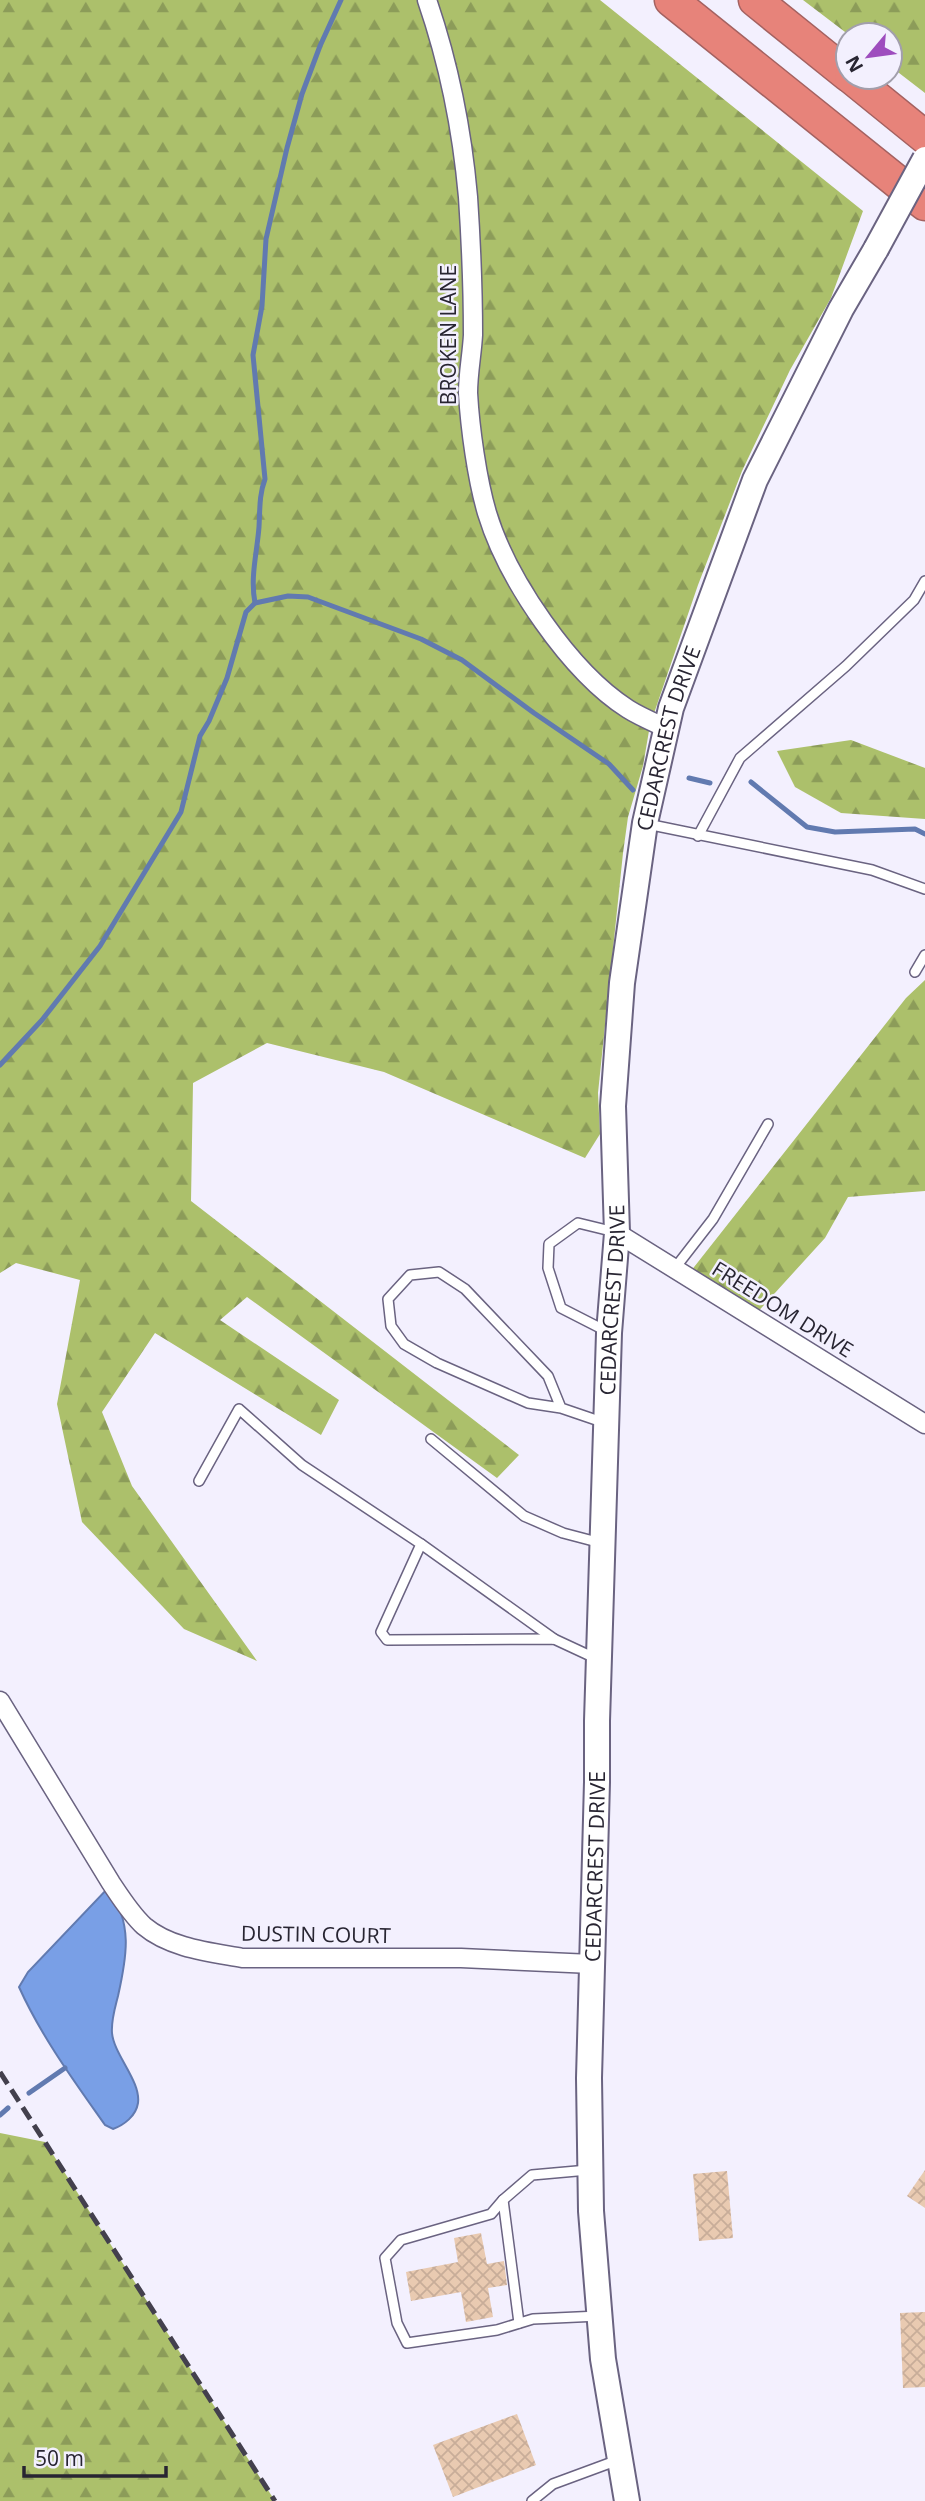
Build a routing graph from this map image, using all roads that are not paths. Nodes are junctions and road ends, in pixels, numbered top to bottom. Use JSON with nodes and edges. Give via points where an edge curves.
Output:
{"nodes":[{"id":1,"x":427,"y":0,"type":"edge"},
{"id":2,"x":671,"y":0,"type":"edge"},
{"id":3,"x":755,"y":0,"type":"edge"},
{"id":4,"x":834,"y":63,"type":"edge"},
{"id":5,"x":869,"y":91,"type":"edge"},
{"id":6,"x":925,"y":136,"type":"edge"},
{"id":7,"x":925,"y":159,"type":"edge"},
{"id":8,"x":925,"y":204,"type":"edge"},
{"id":9,"x":925,"y":581,"type":"edge"},
{"id":10,"x":666,"y":728,"type":"junction"},
{"id":11,"x":645,"y":823,"type":"junction"},
{"id":12,"x":698,"y":836,"type":"junction"},
{"id":13,"x":925,"y":890,"type":"edge"},
{"id":14,"x":925,"y":955,"type":"edge"},
{"id":15,"x":915,"y":972,"type":"dead end"},
{"id":16,"x":768,"y":1124,"type":"dead end"},
{"id":17,"x":617,"y":1233,"type":"junction"},
{"id":18,"x":675,"y":1268,"type":"junction"},
{"id":19,"x":609,"y":1333,"type":"junction"},
{"id":20,"x":561,"y":1408,"type":"junction"},
{"id":21,"x":607,"y":1424,"type":"junction"},
{"id":22,"x":925,"y":1424,"type":"edge"},
{"id":23,"x":431,"y":1439,"type":"dead end"},
{"id":24,"x":199,"y":1481,"type":"dead end"},
{"id":25,"x":421,"y":1544,"type":"junction"},
{"id":26,"x":603,"y":1544,"type":"junction"},
{"id":27,"x":554,"y":1639,"type":"junction"},
{"id":28,"x":599,"y":1660,"type":"junction"},
{"id":29,"x":0,"y":1701,"type":"edge"},
{"id":30,"x":592,"y":1964,"type":"junction"},
{"id":31,"x":590,"y":2169,"type":"junction"},
{"id":32,"x":503,"y":2200,"type":"junction"},
{"id":33,"x":600,"y":2316,"type":"junction"},
{"id":34,"x":519,"y":2323,"type":"junction"},
{"id":35,"x":620,"y":2460,"type":"junction"},
{"id":36,"x":532,"y":2501,"type":"edge"},
{"id":37,"x":627,"y":2501,"type":"edge"}],
"edges":[{"from":1,"to":10,"type":"street","name":"BROKEN LANE","via":[[450,74],[468,196],[473,337],[469,407],[487,511],[518,581],[553,635],[600,687],[627,709]]},
{"from":2,"to":8,"type":"highway"},
{"from":3,"to":4,"type":"highway"},
{"from":5,"to":6,"type":"highway"},
{"from":7,"to":10,"type":"street","name":"CEDARCREST DRIVE","bridge":true,"via":[[841,309],[755,480]]},
{"from":9,"to":12,"type":"lane","via":[[914,600],[846,666],[740,758]]},
{"from":10,"to":11,"type":"street","name":"CEDARCREST DRIVE"},
{"from":11,"to":12,"type":"lane"},
{"from":11,"to":17,"type":"street","name":"CEDARCREST DRIVE","via":[[622,983],[613,1106]]},
{"from":12,"to":13,"type":"lane","via":[[872,870]]},
{"from":14,"to":15,"type":"lane"},
{"from":16,"to":18,"type":"lane","via":[[713,1219]]},
{"from":17,"to":18,"type":"street","name":"FREEDOM DRIVE"},
{"from":17,"to":19,"type":"street","name":"CEDARCREST DRIVE"},
{"from":17,"to":19,"type":"lane","via":[[578,1223],[549,1244],[548,1268],[561,1308]]},
{"from":18,"to":22,"type":"street","name":"FREEDOM DRIVE"},
{"from":19,"to":21,"type":"street","name":"CEDARCREST DRIVE"},
{"from":20,"to":20,"type":"lane","via":[[528,1403],[404,1344],[391,1326],[388,1299],[410,1275],[439,1272],[448,1277],[466,1289],[548,1376]]},
{"from":20,"to":21,"type":"lane"},
{"from":21,"to":26,"type":"street","name":"CEDARCREST DRIVE"},
{"from":23,"to":26,"type":"lane","via":[[524,1516]]},
{"from":24,"to":25,"type":"lane","via":[[239,1409],[302,1465]]},
{"from":25,"to":27,"type":"lane"},
{"from":25,"to":27,"type":"lane","via":[[381,1632],[387,1640]]},
{"from":26,"to":28,"type":"street","name":"CEDARCREST DRIVE"},
{"from":27,"to":28,"type":"lane"},
{"from":28,"to":30,"type":"street","name":"CEDARCREST DRIVE"},
{"from":29,"to":30,"type":"street","name":"DUSTIN COURT","via":[[111,1883],[131,1912],[157,1935],[242,1958],[461,1958]]},
{"from":30,"to":31,"type":"street","name":"CEDARCREST DRIVE"},
{"from":31,"to":32,"type":"lane","via":[[532,2175]]},
{"from":31,"to":33,"type":"street","name":"CEDARCREST DRIVE"},
{"from":32,"to":34,"type":"lane"},
{"from":32,"to":34,"type":"lane","via":[[491,2214],[401,2240],[385,2258],[397,2323],[407,2343]]},
{"from":33,"to":34,"type":"lane"},
{"from":33,"to":35,"type":"street","name":"CEDARCREST DRIVE"},
{"from":35,"to":36,"type":"lane","via":[[552,2484]]},
{"from":35,"to":37,"type":"street","name":"CEDARCREST DRIVE"}]}
